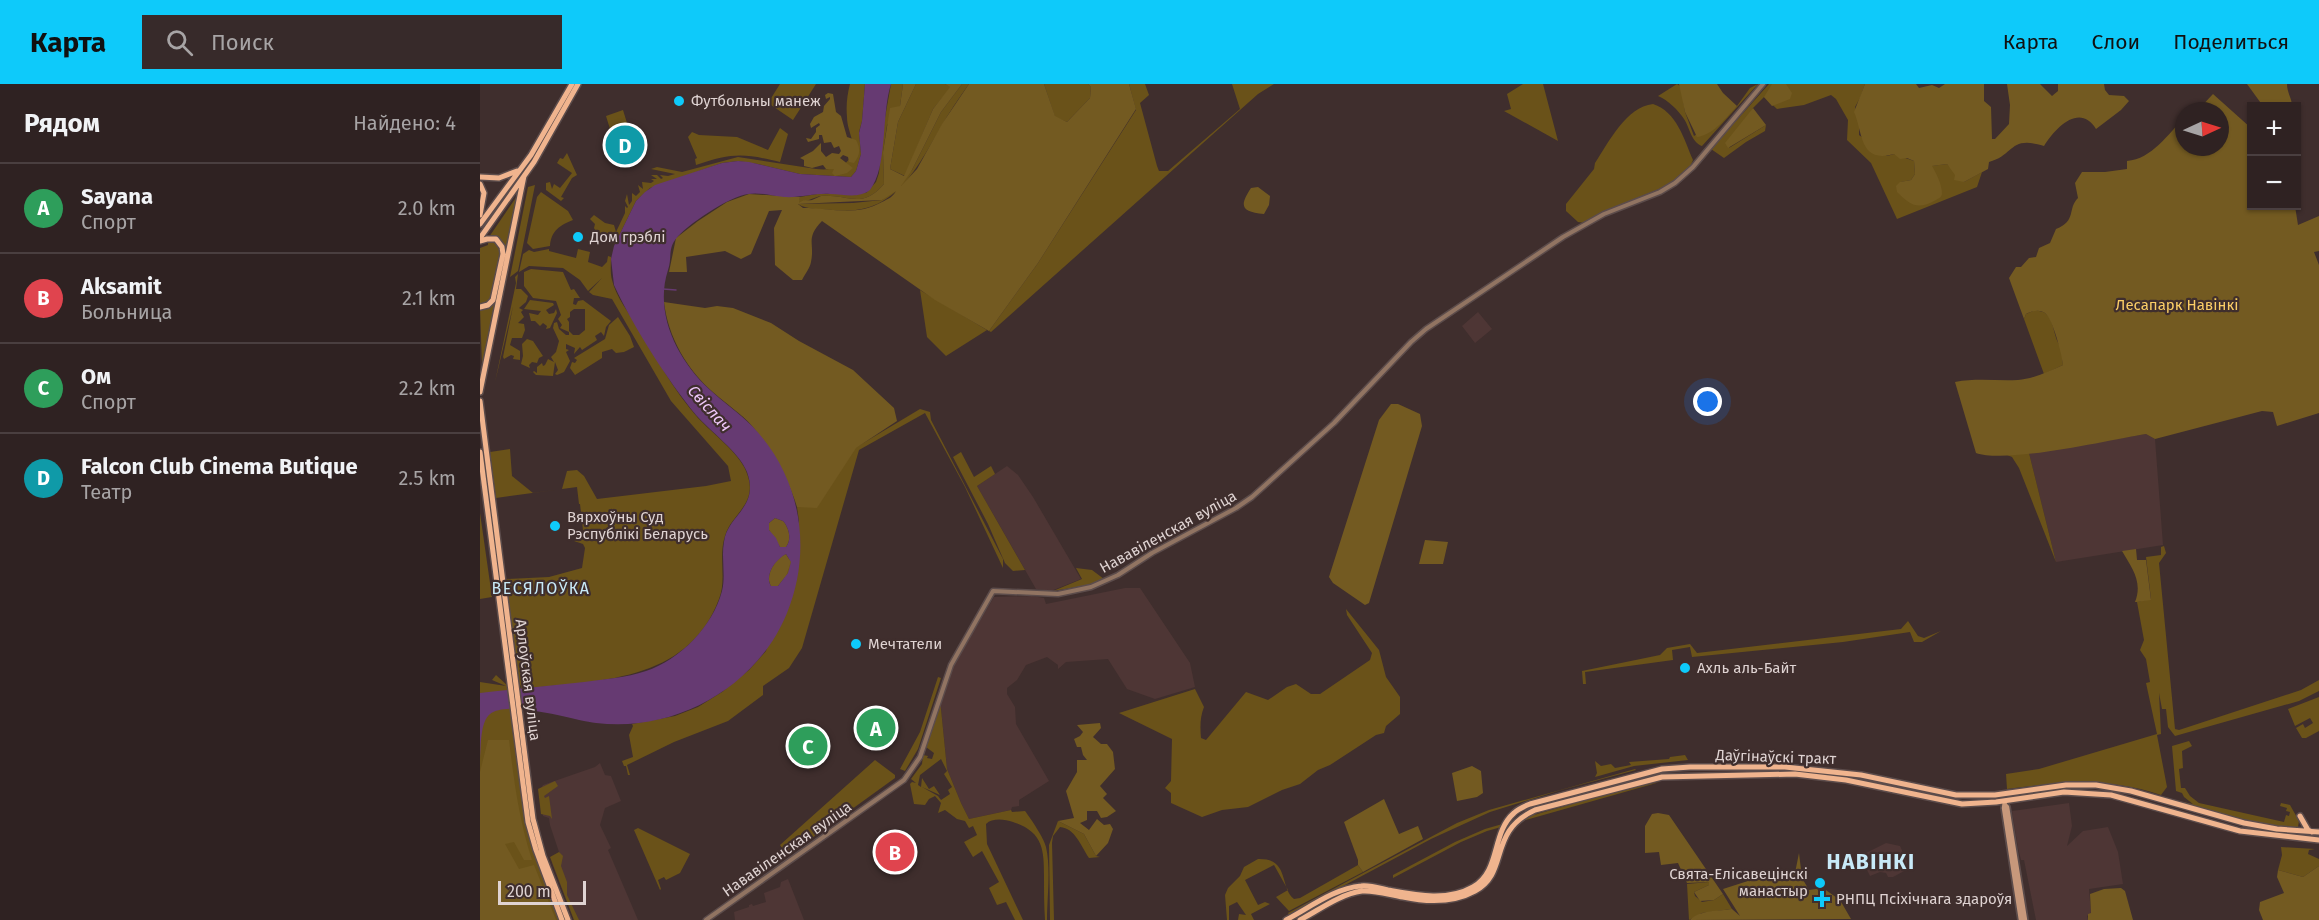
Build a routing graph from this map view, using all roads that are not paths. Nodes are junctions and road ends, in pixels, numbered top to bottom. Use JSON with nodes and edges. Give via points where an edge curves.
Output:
{"nodes":[{"id":1,"x":572,"y":84,"type":"edge"},
{"id":2,"x":578,"y":84,"type":"edge"},
{"id":3,"x":1763,"y":84,"type":"edge"},
{"id":4,"x":523,"y":166,"type":"junction"},
{"id":5,"x":524,"y":176,"type":"junction"},
{"id":6,"x":480,"y":177,"type":"edge"},
{"id":7,"x":480,"y":184,"type":"edge"},
{"id":8,"x":480,"y":215,"type":"edge"},
{"id":9,"x":480,"y":224,"type":"edge"},
{"id":10,"x":480,"y":240,"type":"edge"},
{"id":11,"x":480,"y":307,"type":"edge"},
{"id":12,"x":480,"y":392,"type":"edge"},
{"id":13,"x":480,"y":401,"type":"edge"},
{"id":14,"x":482,"y":451,"type":"edge"},
{"id":15,"x":1755,"y":766,"type":"junction"},
{"id":16,"x":1755,"y":774,"type":"junction"},
{"id":17,"x":2049,"y":787,"type":"junction"},
{"id":18,"x":527,"y":794,"type":"junction"},
{"id":19,"x":2006,"y":794,"type":"junction"},
{"id":20,"x":1577,"y":795,"type":"junction"},
{"id":21,"x":2050,"y":795,"type":"junction"},
{"id":22,"x":2169,"y":802,"type":"junction"},
{"id":23,"x":2005,"y":803,"type":"junction"},
{"id":24,"x":2168,"y":810,"type":"junction"},
{"id":25,"x":2293,"y":831,"type":"junction"},
{"id":26,"x":2316,"y":832,"type":"edge"},
{"id":27,"x":2319,"y":840,"type":"edge"},
{"id":28,"x":1328,"y":902,"type":"junction"},
{"id":29,"x":562,"y":920,"type":"edge"},
{"id":30,"x":568,"y":920,"type":"edge"},
{"id":31,"x":706,"y":920,"type":"edge"},
{"id":32,"x":1286,"y":920,"type":"edge"},
{"id":33,"x":1300,"y":920,"type":"edge"},
{"id":34,"x":2023,"y":920,"type":"edge"}],
"edges":[{"from":1,"to":4,"type":"main road"},
{"from":2,"to":5,"type":"main road"},
{"from":3,"to":31,"type":"street","name":"Нававіленская вуліца","via":[[1684,177],[1563,237],[1426,329],[1334,423],[1236,508],[1091,587],[1058,594],[993,591],[951,664],[920,757],[904,780]]},
{"from":4,"to":6,"type":"main road","via":[[505,177]]},
{"from":4,"to":9,"type":"main road"},
{"from":5,"to":10,"type":"main road"},
{"from":5,"to":12,"type":"main road"},
{"from":7,"to":8,"type":"main road","via":[[484,194]]},
{"from":10,"to":11,"type":"main road","via":[[496,239],[503,254],[493,300]]},
{"from":13,"to":14,"type":"main road","name":"Арлоўская вуліца"},
{"from":14,"to":18,"type":"main road","name":"Арлоўская вуліца"},
{"from":15,"to":16,"type":"main road"},
{"from":15,"to":19,"type":"main road","name":"Даўгінаўскі тракт","via":[[1830,770],[1956,795]]},
{"from":15,"to":20,"type":"main road","name":"Даўгінаўскі тракт","via":[[1662,769]]},
{"from":16,"to":20,"type":"main road","name":"Даўгінаўскі тракт","via":[[1662,777]]},
{"from":16,"to":23,"type":"main road","name":"Даўгінаўскі тракт","via":[[1826,777],[1952,803]]},
{"from":17,"to":19,"type":"main road","name":"Даўгінаўскі тракт"},
{"from":17,"to":21,"type":"main road"},
{"from":17,"to":22,"type":"main road","name":"Даўгінаўскі тракт","via":[[2096,785]]},
{"from":18,"to":29,"type":"main road","name":"Арлоўская вуліца","via":[[533,841]]},
{"from":18,"to":30,"type":"main road","name":"Арлоўская вуліца","via":[[536,832]]},
{"from":19,"to":23,"type":"main road"},
{"from":20,"to":28,"type":"main road","name":"Даўгінаўскі тракт","via":[[1530,804],[1514,812],[1499,836],[1491,867],[1474,887],[1430,897],[1363,886],[1347,888]]},
{"from":21,"to":23,"type":"main road","name":"Даўгінаўскі тракт"},
{"from":21,"to":24,"type":"main road","name":"Даўгінаўскі тракт","via":[[2111,795]]},
{"from":22,"to":24,"type":"main road"},
{"from":22,"to":25,"type":"main road","name":"Даўгінаўскі тракт","via":[[2244,823]]},
{"from":23,"to":34,"type":"main road"},
{"from":24,"to":27,"type":"main road","name":"Даўгінаўскі тракт","via":[[2241,831]]},
{"from":25,"to":26,"type":"main road","name":"Даўгінаўскі тракт"},
{"from":25,"to":26,"type":"main road","via":[[2299,827],[2300,816],[2308,830]]},
{"from":28,"to":32,"type":"main road","name":"Даўгінаўскі тракт"},
{"from":28,"to":33,"type":"main road","name":"Даўгінаўскі тракт"}]}
